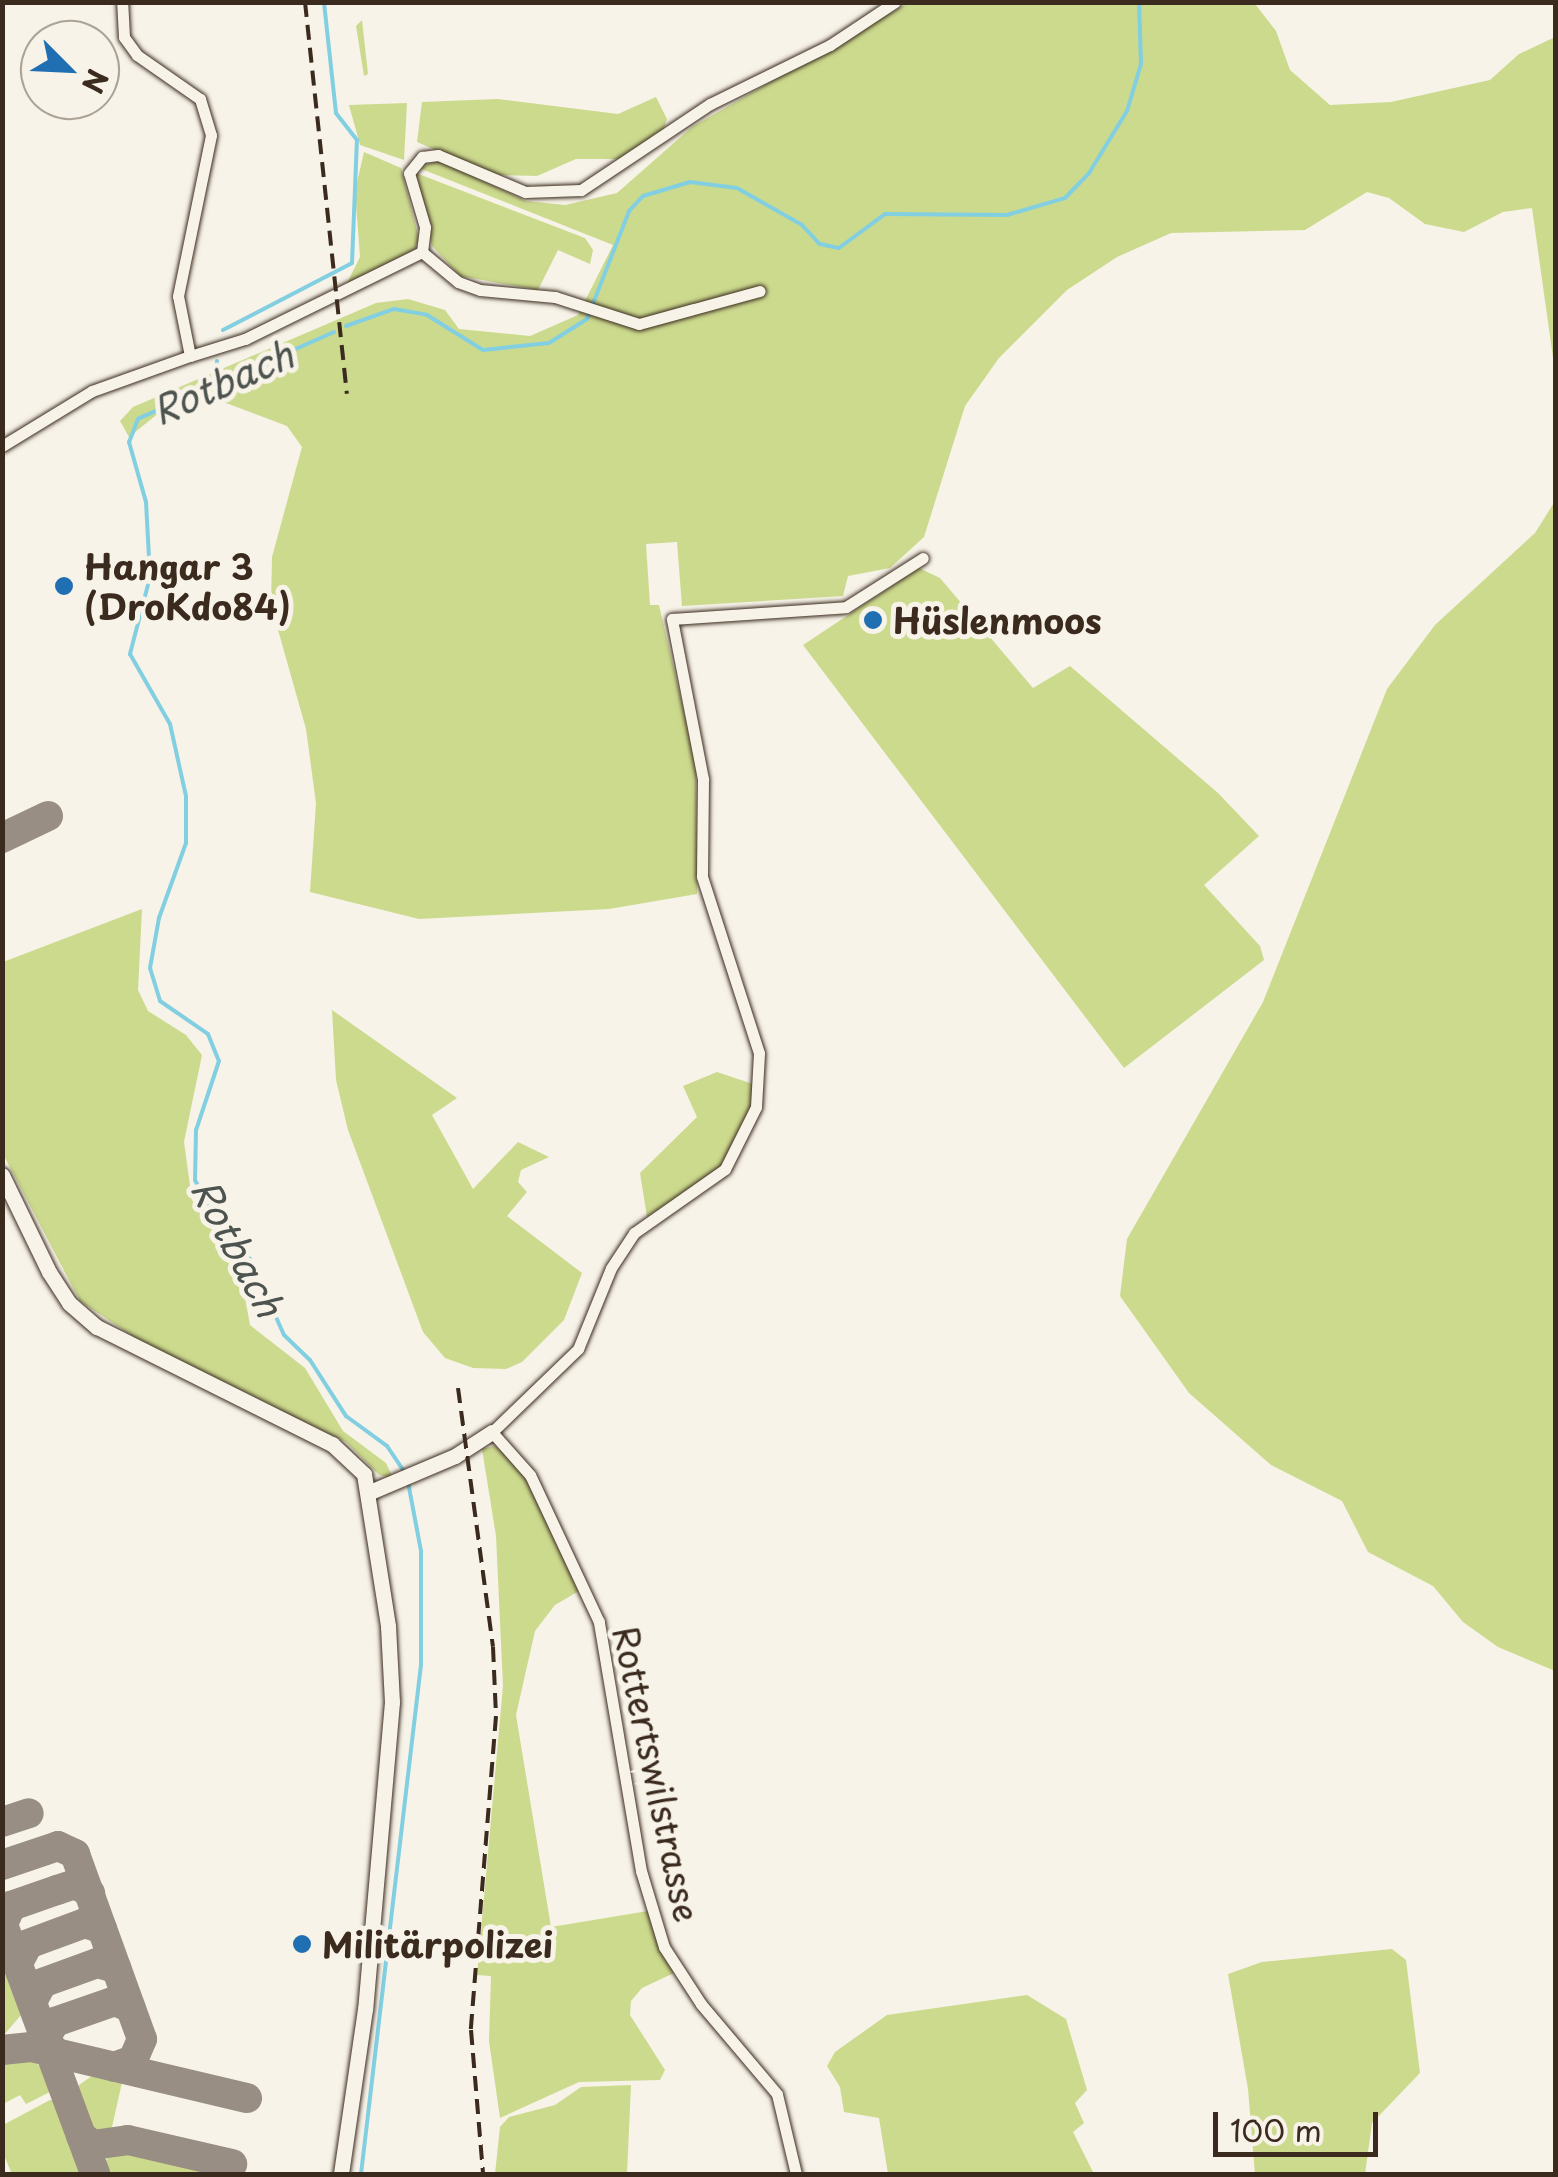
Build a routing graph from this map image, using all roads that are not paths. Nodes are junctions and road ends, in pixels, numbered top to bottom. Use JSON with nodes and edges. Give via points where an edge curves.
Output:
{"nodes":[{"id":1,"x":122,"y":2,"type":"edge"},
{"id":2,"x":896,"y":2,"type":"edge"},
{"id":3,"x":422,"y":252,"type":"junction"},
{"id":4,"x":760,"y":291,"type":"dead end"},
{"id":5,"x":190,"y":356,"type":"junction"},
{"id":6,"x":2,"y":446,"type":"edge"},
{"id":7,"x":924,"y":558,"type":"dead end"},
{"id":8,"x":2,"y":1175,"type":"edge"},
{"id":9,"x":492,"y":1432,"type":"junction"},
{"id":10,"x":370,"y":1492,"type":"junction"},
{"id":11,"x":341,"y":2174,"type":"edge"},
{"id":12,"x":796,"y":2174,"type":"edge"}],
"edges":[{"from":1,"to":5,"type":"street","via":[[124,37],[138,55],[200,99],[211,136],[178,296]]},
{"from":2,"to":3,"type":"street","via":[[830,45],[710,104],[581,190],[525,192],[438,155],[422,157],[408,173],[425,228]]},
{"from":3,"to":4,"type":"street","via":[[458,282],[480,290],[581,302],[656,324]]},
{"from":3,"to":5,"type":"street","via":[[244,339]]},
{"from":5,"to":6,"type":"street","via":[[92,391]]},
{"from":7,"to":9,"type":"street","via":[[846,607],[672,619],[703,779],[702,876],[759,1053],[756,1107],[725,1169],[628,1241],[578,1349]]},
{"from":8,"to":10,"type":"main road","via":[[69,1304],[126,1344],[332,1444],[364,1474]]},
{"from":9,"to":10,"type":"main road"},
{"from":9,"to":12,"type":"street","name":"Rottertswilstrasse","via":[[530,1475],[599,1622],[641,1871],[664,1947],[701,2004],[777,2094]]},
{"from":10,"to":11,"type":"main road","via":[[392,1702],[365,2009]]}]}
